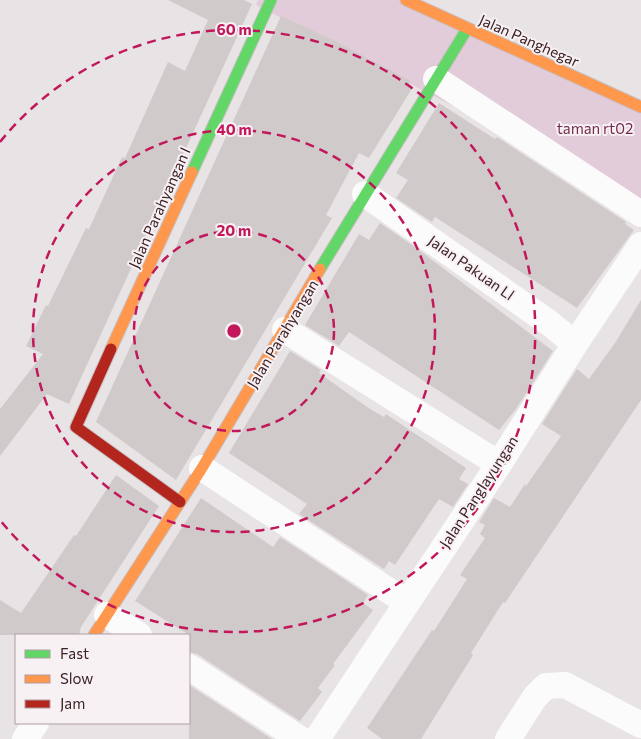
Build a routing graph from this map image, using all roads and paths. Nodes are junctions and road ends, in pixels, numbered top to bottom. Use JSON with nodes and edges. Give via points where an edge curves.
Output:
{"nodes":[{"id":1,"x":270,"y":0,"type":"edge"},
{"id":2,"x":406,"y":0,"type":"edge"},
{"id":3,"x":467,"y":29,"type":"junction"},
{"id":4,"x":436,"y":79,"type":"junction"},
{"id":5,"x":641,"y":107,"type":"edge"},
{"id":6,"x":365,"y":194,"type":"junction"},
{"id":7,"x":641,"y":214,"type":"edge"},
{"id":8,"x":641,"y":245,"type":"edge"},
{"id":9,"x":285,"y":330,"type":"junction"},
{"id":10,"x":574,"y":344,"type":"junction"},
{"id":11,"x":499,"y":464,"type":"junction"},
{"id":12,"x":202,"y":468,"type":"junction"},
{"id":13,"x":180,"y":502,"type":"junction"},
{"id":14,"x":406,"y":602,"type":"junction"},
{"id":15,"x":101,"y":625,"type":"edge"},
{"id":16,"x":135,"y":634,"type":"edge"},
{"id":17,"x":190,"y":668,"type":"edge"},
{"id":18,"x":35,"y":724,"type":"edge"},
{"id":19,"x":641,"y":725,"type":"edge"},
{"id":20,"x":25,"y":739,"type":"edge"},
{"id":21,"x":300,"y":739,"type":"edge"},
{"id":22,"x":317,"y":739,"type":"edge"},
{"id":23,"x":508,"y":739,"type":"edge"}],
"edges":[{"from":1,"to":13,"type":"street","name":"Jalan Parahyangan I","via":[[76,428]]},
{"from":2,"to":3,"type":"street","name":"Jalan Panghegar"},
{"from":3,"to":4,"type":"street","name":"Jalan Parahyangan"},
{"from":3,"to":5,"type":"street","name":"Jalan Panghegar"},
{"from":4,"to":6,"type":"street","name":"Jalan Parahyangan"},
{"from":4,"to":7,"type":"street"},
{"from":6,"to":9,"type":"street","name":"Jalan Parahyangan"},
{"from":6,"to":10,"type":"street","name":"Jalan Pakuan Ll","via":[[548,322]]},
{"from":8,"to":10,"type":"street","name":"Jalan Panglayungan"},
{"from":9,"to":11,"type":"street"},
{"from":9,"to":12,"type":"street","name":"Jalan Parahyangan"},
{"from":10,"to":11,"type":"street","name":"Jalan Panglayungan"},
{"from":11,"to":14,"type":"street","name":"Jalan Panglayungan"},
{"from":12,"to":13,"type":"street","name":"Jalan Parahyangan"},
{"from":12,"to":14,"type":"street"},
{"from":13,"to":15,"type":"street","name":"Jalan Parahyangan"},
{"from":14,"to":22,"type":"street","name":"Jalan Panglayungan"},
{"from":15,"to":16,"type":"street"},
{"from":17,"to":21,"type":"street"},
{"from":18,"to":20,"type":"street"},
{"from":19,"to":23,"type":"street","via":[[565,685],[546,686],[535,697]]}]}
